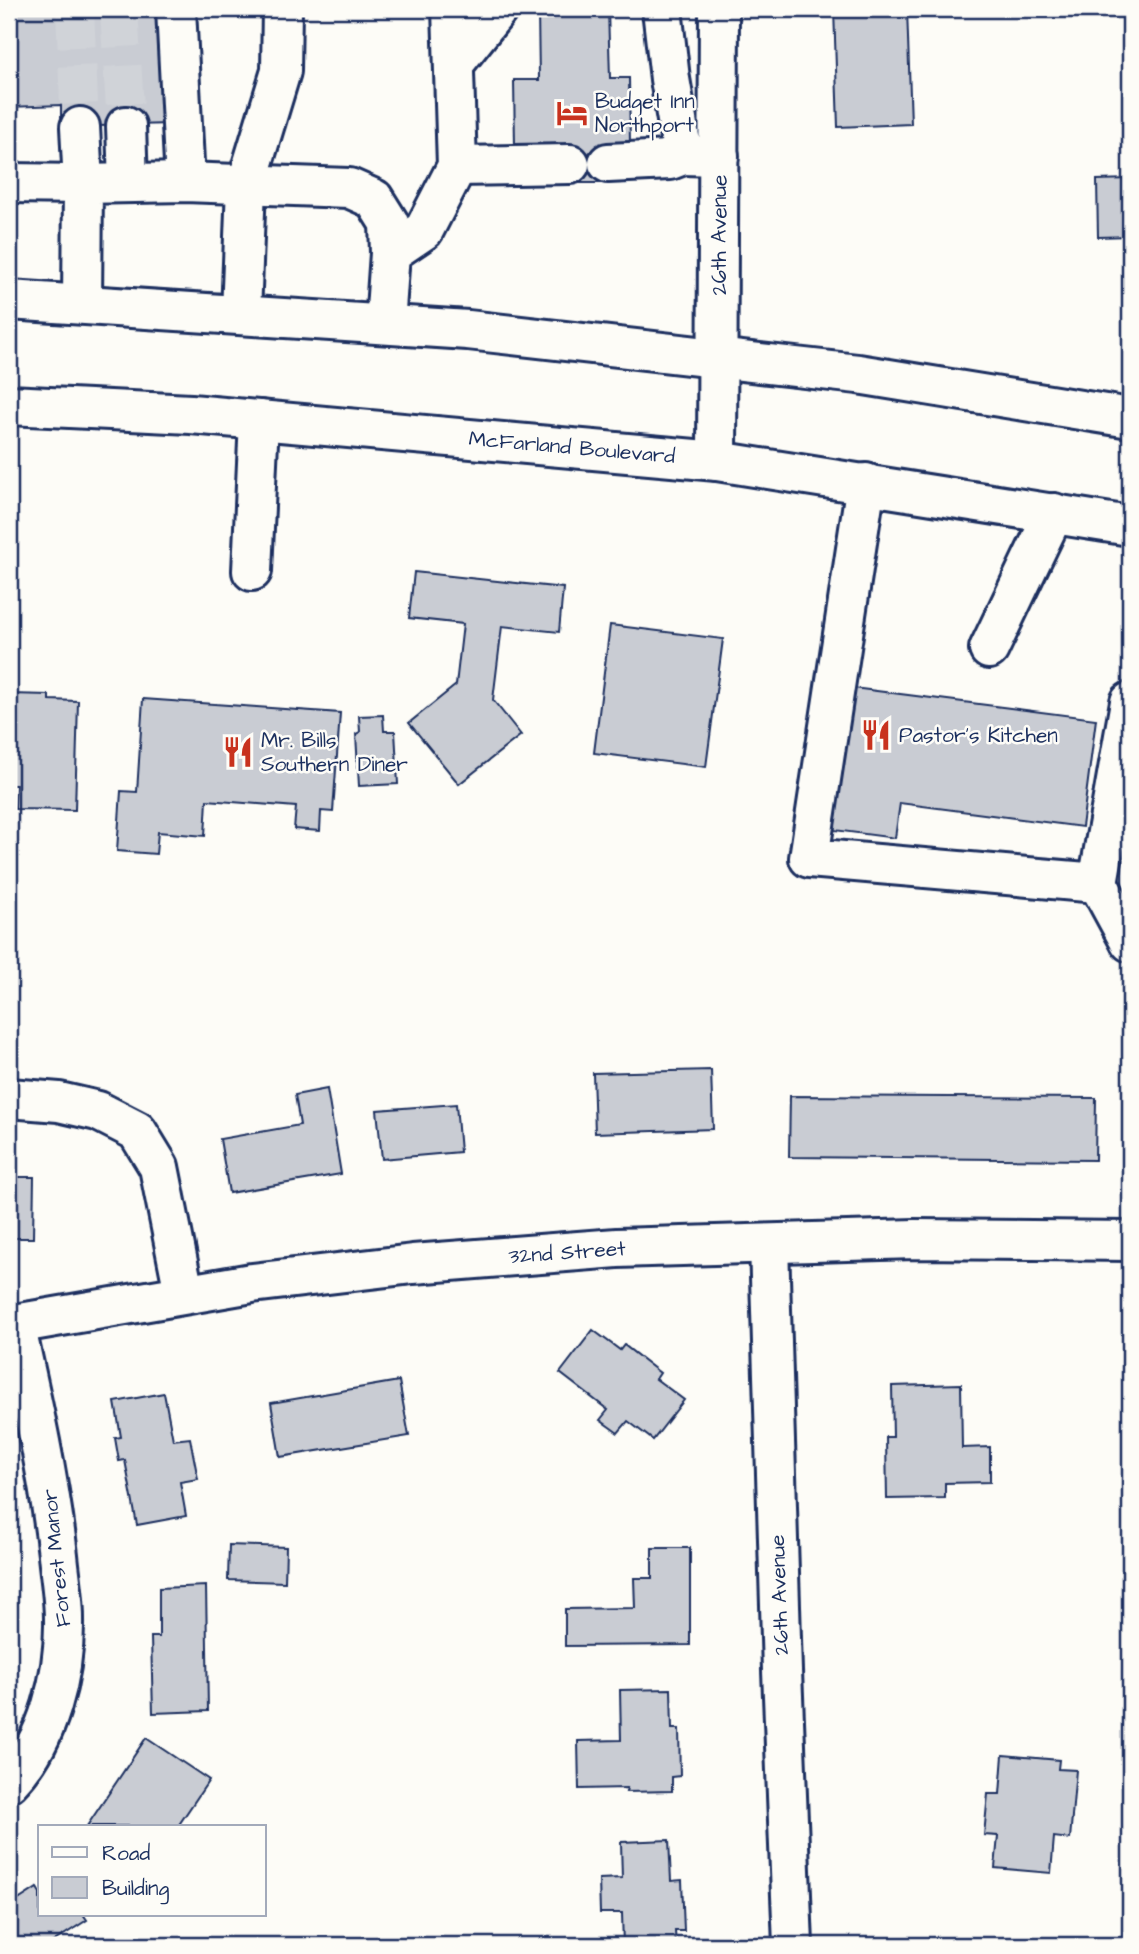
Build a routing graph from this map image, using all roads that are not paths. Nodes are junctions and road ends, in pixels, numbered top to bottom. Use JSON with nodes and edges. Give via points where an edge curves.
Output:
{"nodes":[{"id":1,"x":176,"y":9,"type":"edge"},
{"id":2,"x":282,"y":9,"type":"edge"},
{"id":3,"x":452,"y":9,"type":"edge"},
{"id":4,"x":498,"y":9,"type":"edge"},
{"id":5,"x":662,"y":9,"type":"edge"},
{"id":6,"x":719,"y":9,"type":"edge"},
{"id":7,"x":454,"y":64,"type":"junction"},
{"id":8,"x":126,"y":126,"type":"tunnel mouth"},
{"id":9,"x":80,"y":127,"type":"tunnel mouth"},
{"id":10,"x":701,"y":155,"type":"junction"},
{"id":11,"x":608,"y":163,"type":"dead end"},
{"id":12,"x":570,"y":164,"type":"dead end"},
{"id":13,"x":457,"y":166,"type":"junction"},
{"id":14,"x":185,"y":182,"type":"junction"},
{"id":15,"x":9,"y":183,"type":"edge"},
{"id":16,"x":128,"y":183,"type":"junction"},
{"id":17,"x":83,"y":184,"type":"junction"},
{"id":18,"x":246,"y":186,"type":"junction"},
{"id":19,"x":390,"y":253,"type":"junction"},
{"id":20,"x":9,"y":300,"type":"edge"},
{"id":21,"x":82,"y":304,"type":"junction"},
{"id":22,"x":240,"y":314,"type":"junction"},
{"id":23,"x":385,"y":324,"type":"junction"},
{"id":24,"x":718,"y":357,"type":"junction"},
{"id":25,"x":9,"y":405,"type":"edge"},
{"id":26,"x":1130,"y":418,"type":"edge"},
{"id":27,"x":259,"y":420,"type":"junction"},
{"id":28,"x":717,"y":461,"type":"junction"},
{"id":29,"x":866,"y":483,"type":"junction"},
{"id":30,"x":1054,"y":513,"type":"junction"},
{"id":31,"x":1130,"y":526,"type":"edge"},
{"id":32,"x":252,"y":571,"type":"dead end"},
{"id":33,"x":989,"y":649,"type":"dead end"},
{"id":34,"x":1130,"y":702,"type":"edge"},
{"id":35,"x":1098,"y":883,"type":"junction"},
{"id":36,"x":1130,"y":942,"type":"edge"},
{"id":37,"x":9,"y":1098,"type":"edge"},
{"id":38,"x":1130,"y":1241,"type":"edge"},
{"id":39,"x":769,"y":1244,"type":"junction"},
{"id":40,"x":184,"y":1293,"type":"junction"},
{"id":41,"x":12,"y":1325,"type":"edge"},
{"id":42,"x":9,"y":1782,"type":"edge"},
{"id":43,"x":793,"y":1945,"type":"edge"}],
"edges":[{"from":1,"to":14,"type":"main road"},
{"from":2,"to":18,"type":"main road","via":[[281,71]]},
{"from":3,"to":7,"type":"main road"},
{"from":4,"to":7,"type":"main road"},
{"from":5,"to":10,"type":"main road","via":[[670,79]]},
{"from":6,"to":10,"type":"main road","name":"26th Avenue"},
{"from":7,"to":13,"type":"main road"},
{"from":8,"to":16,"type":"main road"},
{"from":9,"to":17,"type":"main road"},
{"from":10,"to":11,"type":"main road"},
{"from":10,"to":24,"type":"main road","name":"26th Avenue"},
{"from":12,"to":13,"type":"main road"},
{"from":13,"to":19,"type":"main road","via":[[424,230]]},
{"from":14,"to":16,"type":"main road"},
{"from":14,"to":18,"type":"main road"},
{"from":15,"to":17,"type":"main road"},
{"from":16,"to":17,"type":"main road"},
{"from":17,"to":21,"type":"main road"},
{"from":18,"to":19,"type":"main road","via":[[349,188],[374,199],[389,223]]},
{"from":18,"to":22,"type":"main road"},
{"from":19,"to":23,"type":"main road"},
{"from":20,"to":21,"type":"main road"},
{"from":21,"to":22,"type":"main road"},
{"from":22,"to":23,"type":"main road"},
{"from":23,"to":24,"type":"main road"},
{"from":24,"to":26,"type":"main road","via":[[858,374]]},
{"from":24,"to":28,"type":"main road","name":"26th Avenue"},
{"from":25,"to":27,"type":"main road","name":"McFarland Boulevard"},
{"from":27,"to":28,"type":"main road","name":"McFarland Boulevard"},
{"from":27,"to":32,"type":"main road"},
{"from":28,"to":29,"type":"main road","name":"McFarland Boulevard"},
{"from":29,"to":30,"type":"main road","name":"McFarland Boulevard"},
{"from":29,"to":35,"type":"main road","via":[[809,858]]},
{"from":30,"to":31,"type":"main road","name":"McFarland Boulevard"},
{"from":30,"to":33,"type":"main road"},
{"from":34,"to":35,"type":"main road"},
{"from":35,"to":36,"type":"main road"},
{"from":37,"to":40,"type":"main road","via":[[98,1111],[137,1131],[159,1167]]},
{"from":38,"to":39,"type":"main road","name":"32nd Street","via":[[915,1239]]},
{"from":39,"to":40,"type":"main road","name":"32nd Street","via":[[617,1248],[413,1264]]},
{"from":39,"to":43,"type":"main road","name":"26th Avenue"},
{"from":40,"to":41,"type":"main road","name":"32nd Street"},
{"from":41,"to":42,"type":"main road","name":"Forest Manor","via":[[51,1492],[65,1617],[52,1702],[37,1742]]}]}
